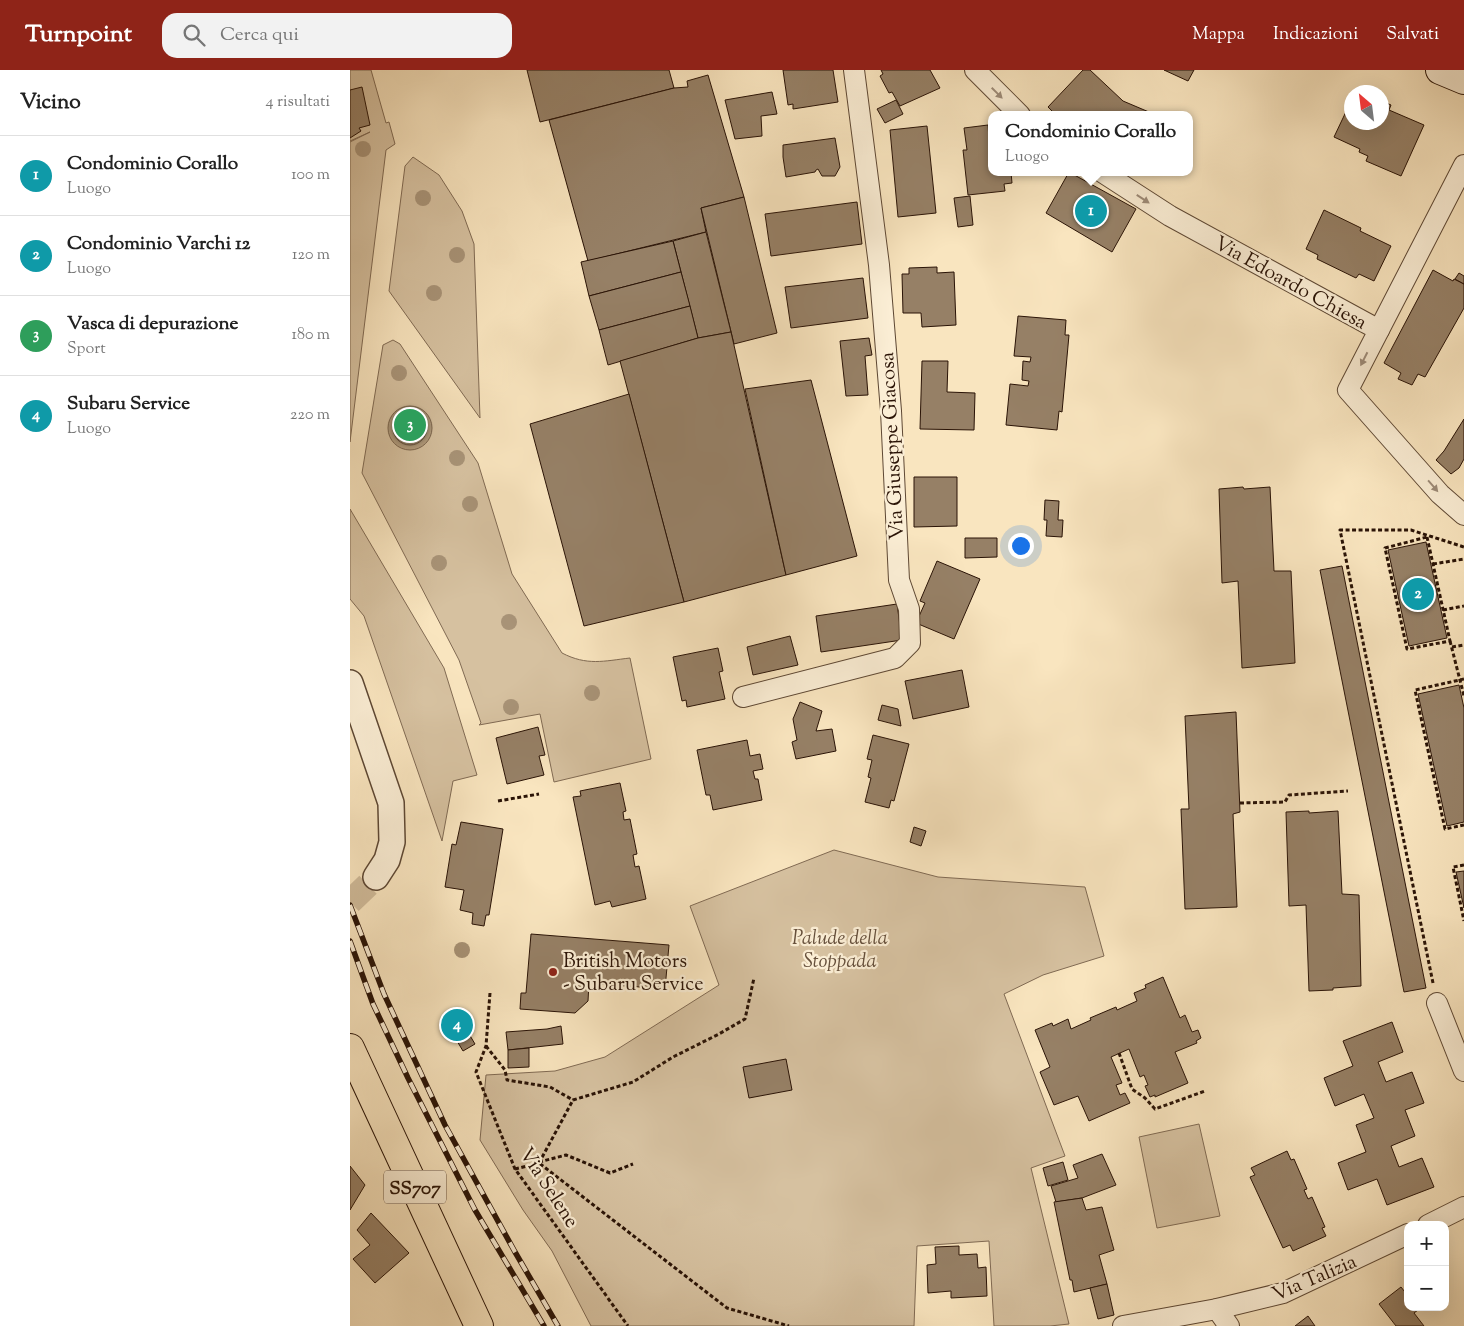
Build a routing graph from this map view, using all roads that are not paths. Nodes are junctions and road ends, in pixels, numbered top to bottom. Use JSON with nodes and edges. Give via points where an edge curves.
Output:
{"nodes":[{"id":1,"x":854,"y":70,"type":"edge"},
{"id":2,"x":975,"y":70,"type":"edge"},
{"id":3,"x":1440,"y":70,"type":"edge"},
{"id":4,"x":1464,"y":80,"type":"edge"},
{"id":5,"x":1016,"y":111,"type":"edge"},
{"id":6,"x":1464,"y":165,"type":"edge"},
{"id":7,"x":1108,"y":176,"type":"edge"},
{"id":8,"x":1379,"y":330,"type":"junction"},
{"id":9,"x":1464,"y":515,"type":"edge"},
{"id":10,"x":350,"y":683,"type":"edge"},
{"id":11,"x":742,"y":698,"type":"dead end"},
{"id":12,"x":376,"y":877,"type":"tunnel mouth"},
{"id":13,"x":1437,"y":1003,"type":"road end"},
{"id":14,"x":350,"y":1048,"type":"edge"},
{"id":15,"x":1464,"y":1071,"type":"edge"},
{"id":16,"x":1464,"y":1207,"type":"edge"},
{"id":17,"x":1436,"y":1221,"type":"edge"},
{"id":18,"x":1404,"y":1236,"type":"edge"},
{"id":19,"x":1217,"y":1309,"type":"junction"},
{"id":20,"x":480,"y":1326,"type":"edge"},
{"id":21,"x":1123,"y":1326,"type":"edge"},
{"id":22,"x":1229,"y":1326,"type":"edge"}],
"edges":[{"from":1,"to":11,"type":"street","name":"Via Giuseppe Giacosa","via":[[878,265],[891,411],[899,580],[909,609],[910,643],[895,658]]},
{"from":2,"to":5,"type":"street","one_way":true},
{"from":3,"to":4,"type":"main road"},
{"from":6,"to":8,"type":"street"},
{"from":7,"to":8,"type":"street","name":"Via Edoardo Chiesa","one_way":true,"via":[[1170,216]]},
{"from":8,"to":9,"type":"street","name":"Via Edoardo Chiesa","one_way":true,"via":[[1348,390],[1440,494]]},
{"from":10,"to":12,"type":"street","via":[[391,803],[392,842],[387,860]]},
{"from":13,"to":15,"type":"street"},
{"from":14,"to":20,"type":"highway","number":"SS707"},
{"from":16,"to":17,"type":"street"},
{"from":18,"to":19,"type":"street","name":"Via Talizia","via":[[1283,1293]]},
{"from":19,"to":21,"type":"street","name":"Via Talizia"},
{"from":19,"to":22,"type":"street"}]}
